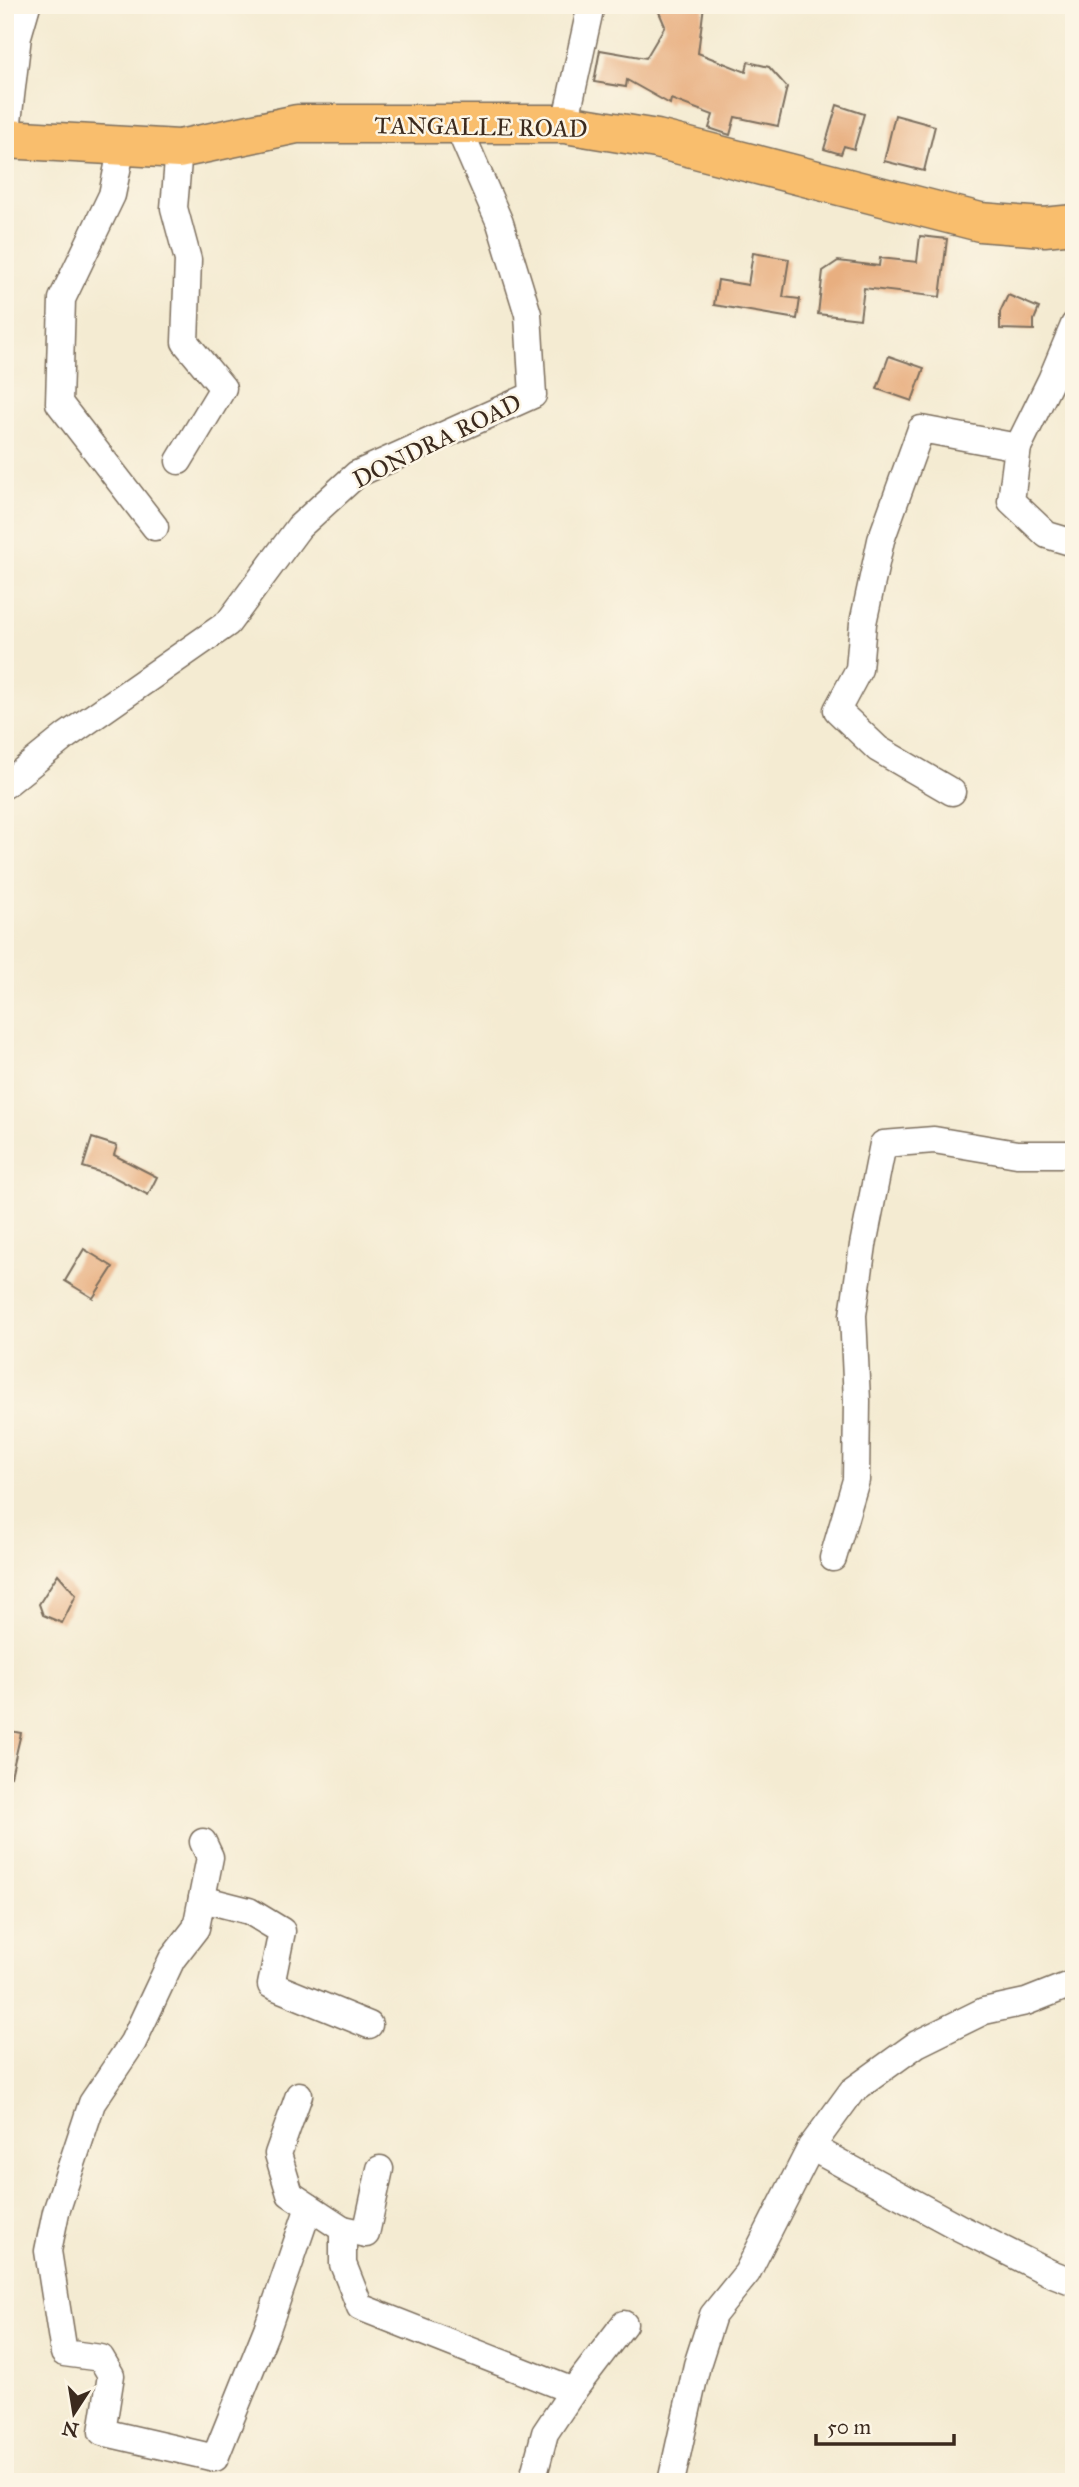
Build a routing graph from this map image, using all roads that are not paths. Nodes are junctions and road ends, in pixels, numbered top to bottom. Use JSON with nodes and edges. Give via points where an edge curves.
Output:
{"nodes":[{"id":1,"x":27,"y":5,"type":"edge"},
{"id":2,"x":592,"y":5,"type":"edge"},
{"id":3,"x":457,"y":124,"type":"junction"},
{"id":4,"x":565,"y":124,"type":"junction"},
{"id":5,"x":6,"y":139,"type":"edge"},
{"id":6,"x":122,"y":146,"type":"junction"},
{"id":7,"x":179,"y":149,"type":"junction"},
{"id":8,"x":1074,"y":224,"type":"edge"},
{"id":9,"x":1074,"y":325,"type":"edge"},
{"id":10,"x":1018,"y":447,"type":"junction"},
{"id":11,"x":179,"y":461,"type":"dead end"},
{"id":12,"x":155,"y":527,"type":"dead end"},
{"id":13,"x":1074,"y":543,"type":"edge"},
{"id":14,"x":5,"y":785,"type":"edge"},
{"id":15,"x":952,"y":792,"type":"dead end"},
{"id":16,"x":1074,"y":1154,"type":"edge"},
{"id":17,"x":833,"y":1558,"type":"dead end"},
{"id":18,"x":203,"y":1842,"type":"dead end"},
{"id":19,"x":202,"y":1899,"type":"junction"},
{"id":20,"x":1074,"y":1983,"type":"edge"},
{"id":21,"x":369,"y":2025,"type":"dead end"},
{"id":22,"x":299,"y":2095,"type":"dead end"},
{"id":23,"x":811,"y":2147,"type":"junction"},
{"id":24,"x":380,"y":2169,"type":"dead end"},
{"id":25,"x":309,"y":2207,"type":"junction"},
{"id":26,"x":344,"y":2229,"type":"junction"},
{"id":27,"x":1074,"y":2282,"type":"edge"},
{"id":28,"x":624,"y":2323,"type":"dead end"},
{"id":29,"x":573,"y":2391,"type":"junction"},
{"id":30,"x":532,"y":2482,"type":"edge"},
{"id":31,"x":671,"y":2482,"type":"edge"}],
"edges":[{"from":1,"to":5,"type":"street","via":[[18,36]]},
{"from":2,"to":4,"type":"street"},
{"from":3,"to":4,"type":"highway","name":"TANGALLE ROAD"},
{"from":3,"to":7,"type":"highway","name":"TANGALLE ROAD","via":[[297,124]]},
{"from":3,"to":14,"type":"street","name":"DONDRA ROAD","via":[[500,223],[528,314],[533,395],[357,474],[299,527],[228,623],[66,736]]},
{"from":4,"to":8,"type":"highway","name":"TANGALLE ROAD","via":[[657,139],[980,222],[1044,227]]},
{"from":5,"to":6,"type":"highway","name":"TANGALLE ROAD"},
{"from":6,"to":7,"type":"highway","name":"TANGALLE ROAD"},
{"from":6,"to":12,"type":"street","via":[[112,194],[62,299],[59,403]]},
{"from":7,"to":11,"type":"street","via":[[174,208],[188,260],[184,342],[223,388]]},
{"from":9,"to":10,"type":"street"},
{"from":10,"to":13,"type":"street","via":[[1011,501],[1047,535]]},
{"from":10,"to":15,"type":"street","via":[[921,429],[881,540],[863,623],[859,669],[837,710],[878,749]]},
{"from":16,"to":17,"type":"street","via":[[1017,1154],[934,1140],[883,1144],[853,1314],[856,1480]]},
{"from":18,"to":19,"type":"street","via":[[210,1857]]},
{"from":19,"to":21,"type":"street","via":[[249,1911],[282,1931],[271,1985]]},
{"from":19,"to":25,"type":"street","via":[[196,1928],[172,1959],[133,2042],[92,2102],[48,2251],[64,2353],[101,2358],[111,2375],[102,2432],[215,2458]]},
{"from":20,"to":23,"type":"street","via":[[1026,2002],[985,2011],[917,2045],[852,2091]]},
{"from":22,"to":25,"type":"street","via":[[278,2154],[290,2194]]},
{"from":23,"to":27,"type":"street","via":[[960,2228]]},
{"from":23,"to":31,"type":"street","via":[[747,2273],[713,2315]]},
{"from":24,"to":26,"type":"street","via":[[366,2234]]},
{"from":25,"to":26,"type":"street"},
{"from":26,"to":29,"type":"street","via":[[343,2264],[360,2306]]},
{"from":28,"to":29,"type":"street"},
{"from":29,"to":30,"type":"street","via":[[545,2433]]}]}
